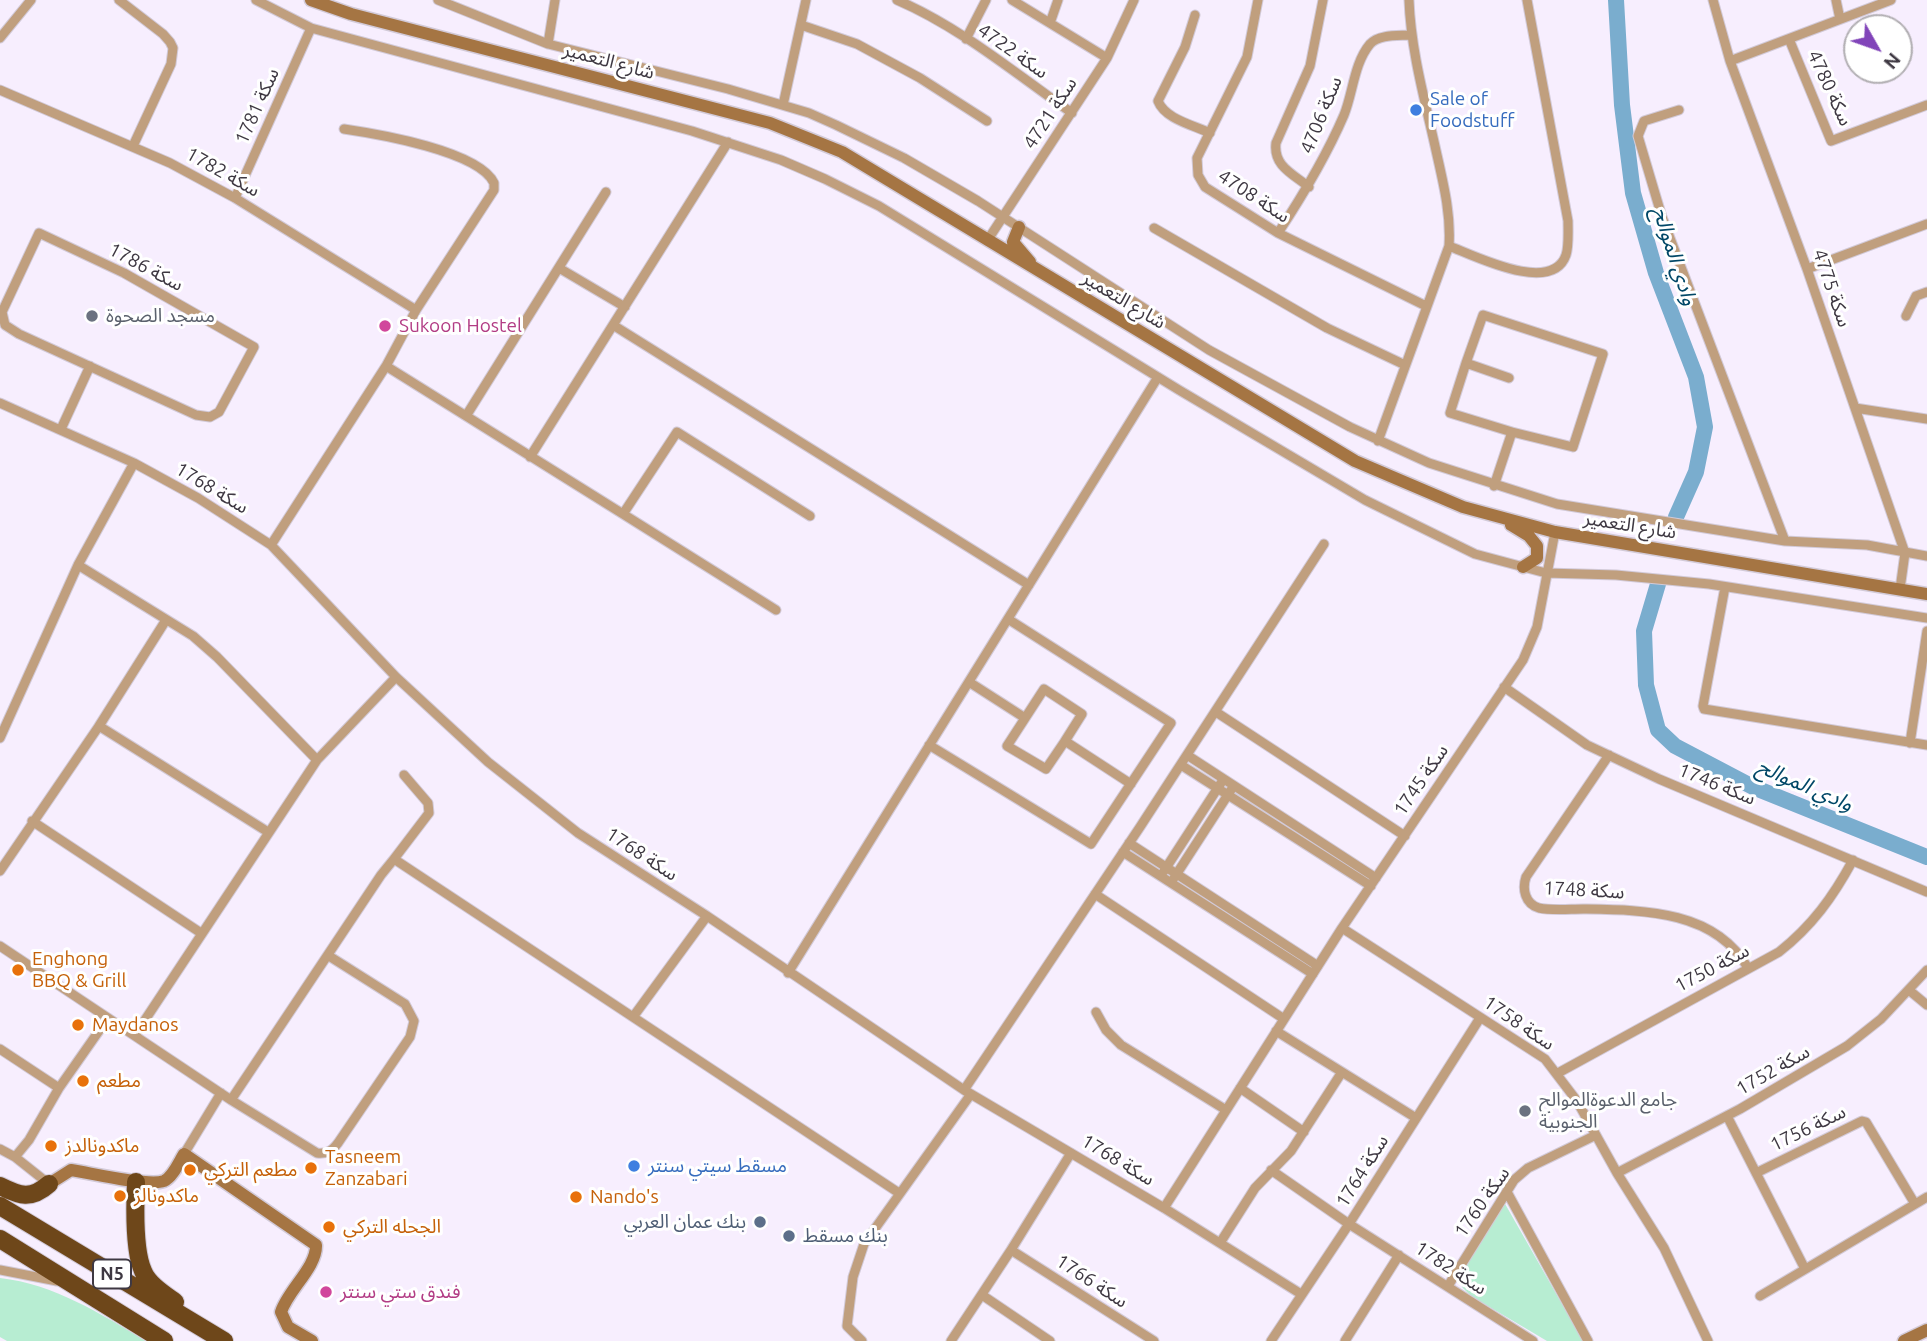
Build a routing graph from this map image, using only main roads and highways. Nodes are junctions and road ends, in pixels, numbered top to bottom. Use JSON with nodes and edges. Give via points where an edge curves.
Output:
{"nodes":[{"id":1,"x":311,"y":0,"type":"edge"},
{"id":2,"x":1019,"y":228,"type":"road end"},
{"id":3,"x":1033,"y":268,"type":"junction"},
{"id":4,"x":1499,"y":517,"type":"junction"},
{"id":5,"x":1523,"y":567,"type":"road end"},
{"id":6,"x":1927,"y":594,"type":"edge"},
{"id":7,"x":136,"y":1182,"type":"junction"},
{"id":8,"x":49,"y":1184,"type":"joint"},
{"id":9,"x":0,"y":1186,"type":"edge"},
{"id":10,"x":0,"y":1206,"type":"edge"},
{"id":11,"x":0,"y":1240,"type":"edge"},
{"id":12,"x":1927,"y":1330,"type":"edge"},
{"id":13,"x":164,"y":1341,"type":"edge"},
{"id":14,"x":226,"y":1341,"type":"edge"},
{"id":15,"x":312,"y":1341,"type":"edge"},
{"id":16,"x":1904,"y":1341,"type":"edge"}],
"edges":[{"from":1,"to":3,"type":"main road","name":"شارع التعمير","via":[[770,123],[842,152]]},
{"from":2,"to":3,"type":"main road","via":[[1013,242]]},
{"from":3,"to":4,"type":"main road","name":"شارع التعمير","via":[[1355,461],[1463,507]]},
{"from":4,"to":5,"type":"main road","via":[[1537,546],[1537,558]]},
{"from":4,"to":6,"type":"main road","name":"شارع التعمير","via":[[1555,532]]},
{"from":7,"to":8,"type":"main road","via":[[71,1170]]},
{"from":7,"to":14,"type":"highway","via":[[143,1273]]},
{"from":7,"to":15,"type":"main road","via":[[163,1182],[184,1154],[316,1245],[316,1254],[281,1312],[288,1326]]},
{"from":8,"to":9,"type":"highway","via":[[39,1193],[27,1195]]},
{"from":10,"to":14,"type":"highway","number":"N5"},
{"from":11,"to":13,"type":"highway","number":"N5"},
{"from":12,"to":16,"type":"main road"}]}
